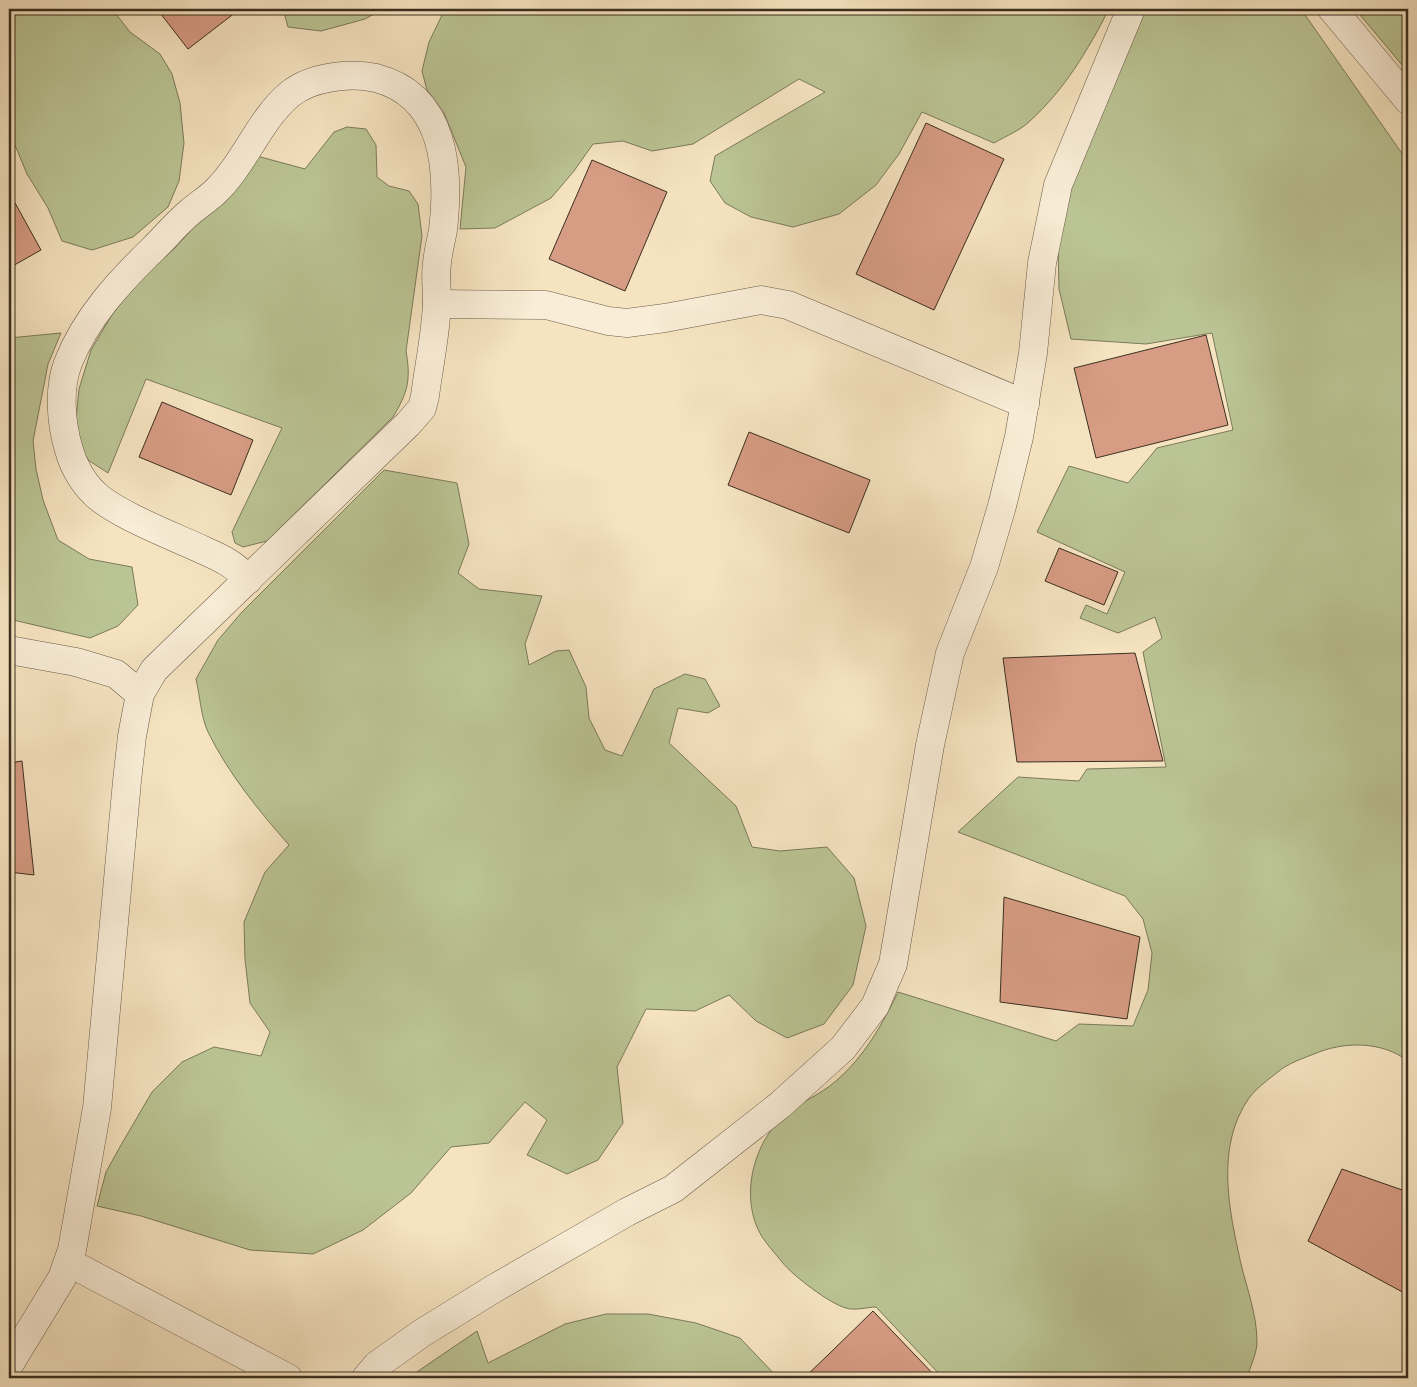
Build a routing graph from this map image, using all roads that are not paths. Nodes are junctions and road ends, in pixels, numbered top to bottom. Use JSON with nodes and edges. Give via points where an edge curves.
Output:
{"nodes":[{"id":1,"x":1131,"y":9,"type":"edge"},
{"id":2,"x":1332,"y":9,"type":"edge"},
{"id":3,"x":1408,"y":100,"type":"edge"},
{"id":4,"x":437,"y":304,"type":"junction"},
{"id":5,"x":1025,"y":404,"type":"junction"},
{"id":6,"x":248,"y":580,"type":"junction"},
{"id":7,"x":9,"y":650,"type":"edge"},
{"id":8,"x":140,"y":694,"type":"junction"},
{"id":9,"x":68,"y":1262,"type":"junction"},
{"id":10,"x":9,"y":1365,"type":"edge"},
{"id":11,"x":288,"y":1378,"type":"edge"},
{"id":12,"x":366,"y":1378,"type":"edge"}],
"edges":[{"from":1,"to":5,"type":"lane","via":[[1058,184],[1042,263]]},
{"from":2,"to":3,"type":"lane"},
{"from":4,"to":5,"type":"lane","via":[[546,306],[627,323],[761,300],[788,305]]},
{"from":4,"to":6,"type":"lane","via":[[422,408]]},
{"from":4,"to":6,"type":"lane","via":[[436,264],[443,232],[444,196],[440,144],[432,120],[416,99],[396,83],[371,77],[342,76],[316,82],[291,93],[216,190],[130,270],[86,327],[67,366],[62,396],[69,452],[80,474],[94,494],[113,506],[231,563]]},
{"from":5,"to":12,"type":"lane","via":[[1002,506],[984,567],[950,653],[930,745],[893,964],[875,1006],[843,1048],[780,1105],[673,1190],[627,1212],[494,1288],[377,1365]]},
{"from":6,"to":8,"type":"lane","via":[[154,670]]},
{"from":7,"to":8,"type":"lane","via":[[76,662],[116,674]]},
{"from":8,"to":9,"type":"lane","via":[[127,781],[97,1108]]},
{"from":9,"to":10,"type":"lane","via":[[62,1278]]},
{"from":9,"to":11,"type":"lane"}]}
